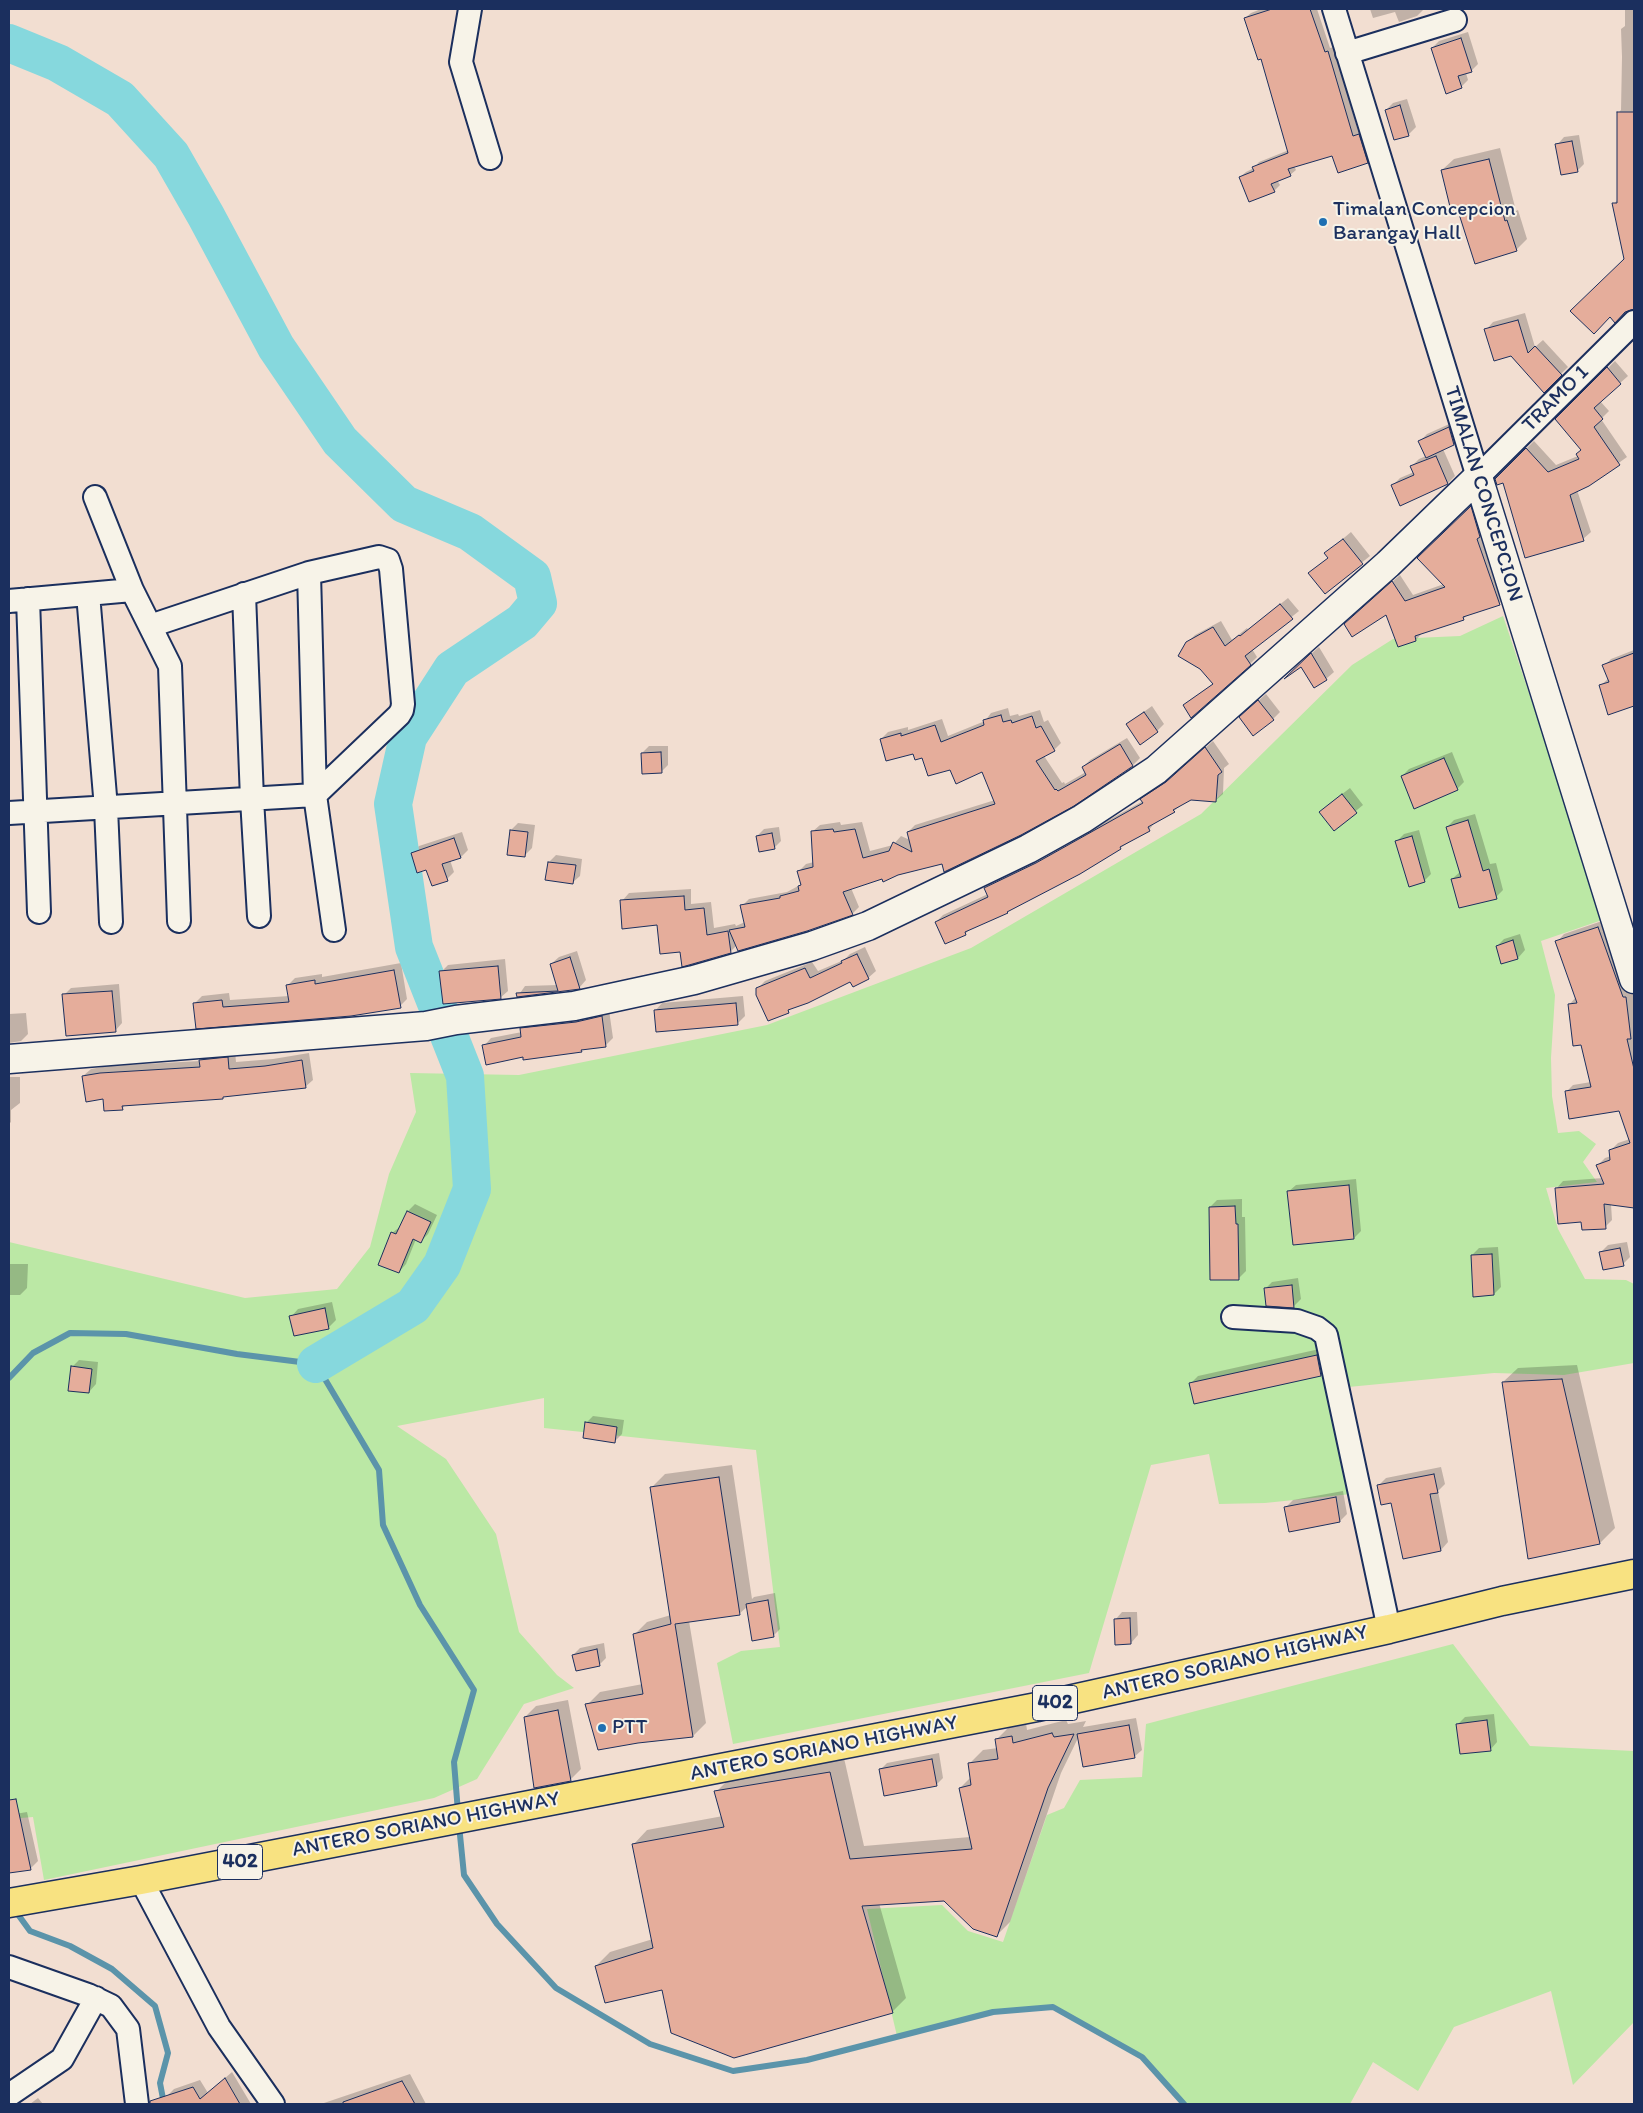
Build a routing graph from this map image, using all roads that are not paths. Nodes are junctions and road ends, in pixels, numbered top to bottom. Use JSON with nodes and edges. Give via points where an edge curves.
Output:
{"nodes":[{"id":1,"x":470,"y":9,"type":"edge"},
{"id":2,"x":1334,"y":9,"type":"edge"},
{"id":3,"x":1455,"y":20,"type":"dead end"},
{"id":4,"x":1347,"y":53,"type":"junction"},
{"id":5,"x":490,"y":158,"type":"dead end"},
{"id":6,"x":1634,"y":322,"type":"edge"},
{"id":7,"x":1478,"y":477,"type":"junction"},
{"id":8,"x":95,"y":497,"type":"dead end"},
{"id":9,"x":309,"y":573,"type":"junction"},
{"id":10,"x":132,"y":590,"type":"junction"},
{"id":11,"x":88,"y":594,"type":"junction"},
{"id":12,"x":244,"y":594,"type":"junction"},
{"id":13,"x":18,"y":600,"type":"edge"},
{"id":14,"x":150,"y":626,"type":"junction"},
{"id":15,"x":315,"y":795,"type":"junction"},
{"id":16,"x":252,"y":799,"type":"junction"},
{"id":17,"x":176,"y":804,"type":"junction"},
{"id":18,"x":106,"y":808,"type":"junction"},
{"id":19,"x":36,"y":812,"type":"junction"},
{"id":20,"x":9,"y":814,"type":"edge"},
{"id":21,"x":39,"y":912,"type":"dead end"},
{"id":22,"x":260,"y":916,"type":"dead end"},
{"id":23,"x":180,"y":921,"type":"dead end"},
{"id":24,"x":111,"y":922,"type":"dead end"},
{"id":25,"x":334,"y":930,"type":"dead end"},
{"id":26,"x":1634,"y":979,"type":"edge"},
{"id":27,"x":9,"y":1059,"type":"edge"},
{"id":28,"x":1233,"y":1317,"type":"dead end"},
{"id":29,"x":1634,"y":1574,"type":"edge"},
{"id":30,"x":1389,"y":1629,"type":"junction"},
{"id":31,"x":141,"y":1880,"type":"junction"},
{"id":32,"x":9,"y":1903,"type":"edge"},
{"id":33,"x":9,"y":1967,"type":"edge"},
{"id":34,"x":96,"y":1998,"type":"junction"},
{"id":35,"x":9,"y":2095,"type":"edge"},
{"id":36,"x":135,"y":2102,"type":"edge"},
{"id":37,"x":273,"y":2104,"type":"edge"}],
"edges":[{"from":1,"to":5,"type":"street","via":[[461,62]]},
{"from":2,"to":4,"type":"street","name":"TIMALAN CONCEPCION"},
{"from":3,"to":4,"type":"street"},
{"from":4,"to":7,"type":"street","name":"TIMALAN CONCEPCION"},
{"from":6,"to":7,"type":"street","name":"TRAMO 1"},
{"from":7,"to":26,"type":"street","name":"TIMALAN CONCEPCION"},
{"from":7,"to":27,"type":"street","via":[[1388,564],[1156,770],[1082,819],[1028,849],[868,926],[812,946],[694,980],[574,1006],[426,1026]]},
{"from":8,"to":10,"type":"street"},
{"from":9,"to":12,"type":"street"},
{"from":9,"to":15,"type":"street"},
{"from":9,"to":15,"type":"street","via":[[379,557],[388,560],[403,704],[399,715]]},
{"from":10,"to":11,"type":"street"},
{"from":10,"to":14,"type":"street"},
{"from":11,"to":13,"type":"street"},
{"from":11,"to":18,"type":"street"},
{"from":12,"to":14,"type":"street"},
{"from":12,"to":16,"type":"street"},
{"from":13,"to":19,"type":"street"},
{"from":14,"to":17,"type":"street","via":[[170,666]]},
{"from":15,"to":16,"type":"street"},
{"from":15,"to":25,"type":"street"},
{"from":16,"to":17,"type":"street"},
{"from":16,"to":22,"type":"street"},
{"from":17,"to":18,"type":"street"},
{"from":17,"to":23,"type":"street"},
{"from":18,"to":19,"type":"street"},
{"from":18,"to":24,"type":"street"},
{"from":19,"to":20,"type":"street"},
{"from":19,"to":21,"type":"street"},
{"from":28,"to":30,"type":"street","via":[[1297,1321],[1326,1335]]},
{"from":29,"to":30,"type":"main road","name":"ANTERO SORIANO HIGHWAY","number":"402","via":[[1502,1601]]},
{"from":30,"to":31,"type":"main road","name":"ANTERO SORIANO HIGHWAY","number":"402","via":[[1037,1707]]},
{"from":31,"to":32,"type":"main road","name":"ANTERO SORIANO HIGHWAY","number":"402"},
{"from":31,"to":37,"type":"street","via":[[219,2027]]},
{"from":33,"to":34,"type":"street"},
{"from":34,"to":35,"type":"street","via":[[62,2059]]},
{"from":34,"to":36,"type":"street","via":[[111,2006],[128,2029]]}]}
